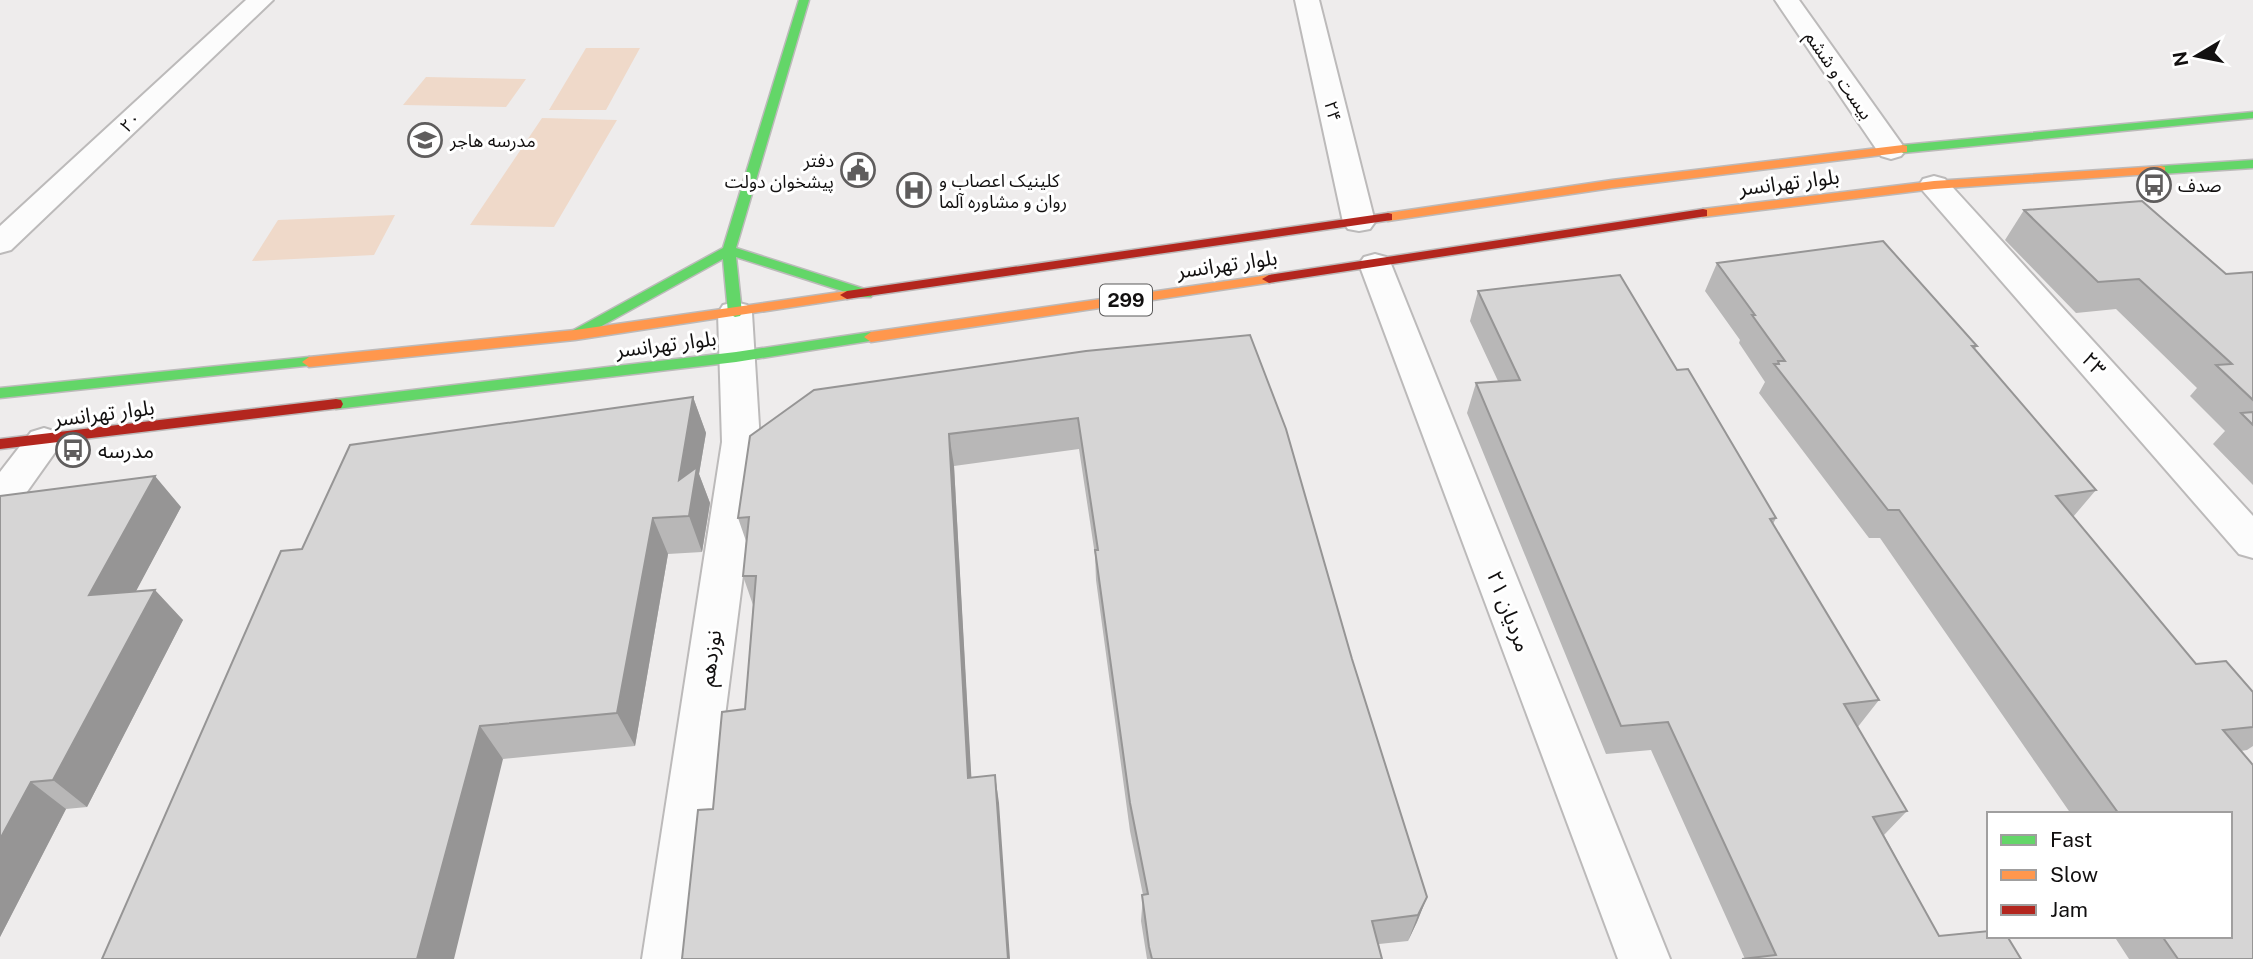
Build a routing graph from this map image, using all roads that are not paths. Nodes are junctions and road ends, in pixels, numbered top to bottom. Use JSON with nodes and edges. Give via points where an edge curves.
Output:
{"nodes":[{"id":1,"x":261,"y":0,"type":"edge"},
{"id":2,"x":804,"y":0,"type":"edge"},
{"id":3,"x":1307,"y":0,"type":"edge"},
{"id":4,"x":1787,"y":0,"type":"edge"},
{"id":5,"x":2253,"y":115,"type":"edge"},
{"id":6,"x":1891,"y":150,"type":"junction"},
{"id":7,"x":2253,"y":164,"type":"edge"},
{"id":8,"x":1934,"y":185,"type":"junction"},
{"id":9,"x":1359,"y":222,"type":"junction"},
{"id":10,"x":0,"y":243,"type":"edge"},
{"id":11,"x":729,"y":250,"type":"junction"},
{"id":12,"x":1375,"y":264,"type":"junction"},
{"id":13,"x":866,"y":293,"type":"junction"},
{"id":14,"x":805,"y":303,"type":"junction"},
{"id":15,"x":735,"y":313,"type":"junction"},
{"id":16,"x":652,"y":324,"type":"junction"},
{"id":17,"x":575,"y":335,"type":"junction"},
{"id":18,"x":812,"y":346,"type":"junction"},
{"id":19,"x":736,"y":357,"type":"junction"},
{"id":20,"x":646,"y":368,"type":"junction"},
{"id":21,"x":0,"y":393,"type":"edge"},
{"id":22,"x":44,"y":441,"type":"junction"},
{"id":23,"x":0,"y":444,"type":"edge"},
{"id":24,"x":0,"y":500,"type":"edge"},
{"id":25,"x":2253,"y":543,"type":"edge"},
{"id":26,"x":668,"y":959,"type":"edge"},
{"id":27,"x":1644,"y":959,"type":"edge"}],
"edges":[{"from":1,"to":10,"type":"street","name":"۲۰"},
{"from":2,"to":11,"type":"main road"},
{"from":3,"to":9,"type":"street","name":"۲۴"},
{"from":4,"to":6,"type":"street","name":"بیست و ششم"},
{"from":5,"to":6,"type":"main road","name":"بلوار تهرانسر"},
{"from":6,"to":9,"type":"main road","name":"بلوار تهرانسر","via":[[1612,184]]},
{"from":7,"to":8,"type":"main road","name":"بلوار تهرانسر","number":"299"},
{"from":8,"to":12,"type":"main road","name":"بلوار تهرانسر","number":"299","via":[[1648,220]]},
{"from":8,"to":25,"type":"street","name":"۲۳"},
{"from":9,"to":13,"type":"main road","name":"بلوار تهرانسر"},
{"from":11,"to":13,"type":"main road"},
{"from":11,"to":15,"type":"main road"},
{"from":11,"to":17,"type":"main road"},
{"from":12,"to":18,"type":"main road","name":"بلوار تهرانسر","number":"299"},
{"from":12,"to":27,"type":"street","name":"۲۱ مردیان"},
{"from":13,"to":14,"type":"main road","name":"بلوار تهرانسر"},
{"from":14,"to":15,"type":"main road","name":"بلوار تهرانسر"},
{"from":14,"to":18,"type":"main road","via":[[778,326],[787,342]]},
{"from":15,"to":16,"type":"main road","name":"بلوار تهرانسر"},
{"from":15,"to":19,"type":"street","name":"نوزدهم"},
{"from":16,"to":17,"type":"main road","name":"بلوار تهرانسر"},
{"from":16,"to":20,"type":"main road","via":[[692,330],[693,342],[680,357]]},
{"from":17,"to":21,"type":"main road","name":"بلوار تهرانسر"},
{"from":18,"to":19,"type":"main road","name":"بلوار تهرانسر","number":"299"},
{"from":19,"to":20,"type":"main road","name":"بلوار تهرانسر","number":"299"},
{"from":19,"to":26,"type":"street","name":"نوزدهم","via":[[741,442]]},
{"from":20,"to":22,"type":"main road","name":"بلوار تهرانسر","number":"299"},
{"from":22,"to":23,"type":"main road","name":"بلوار تهرانسر","number":"299"},
{"from":22,"to":24,"type":"street"}]}
